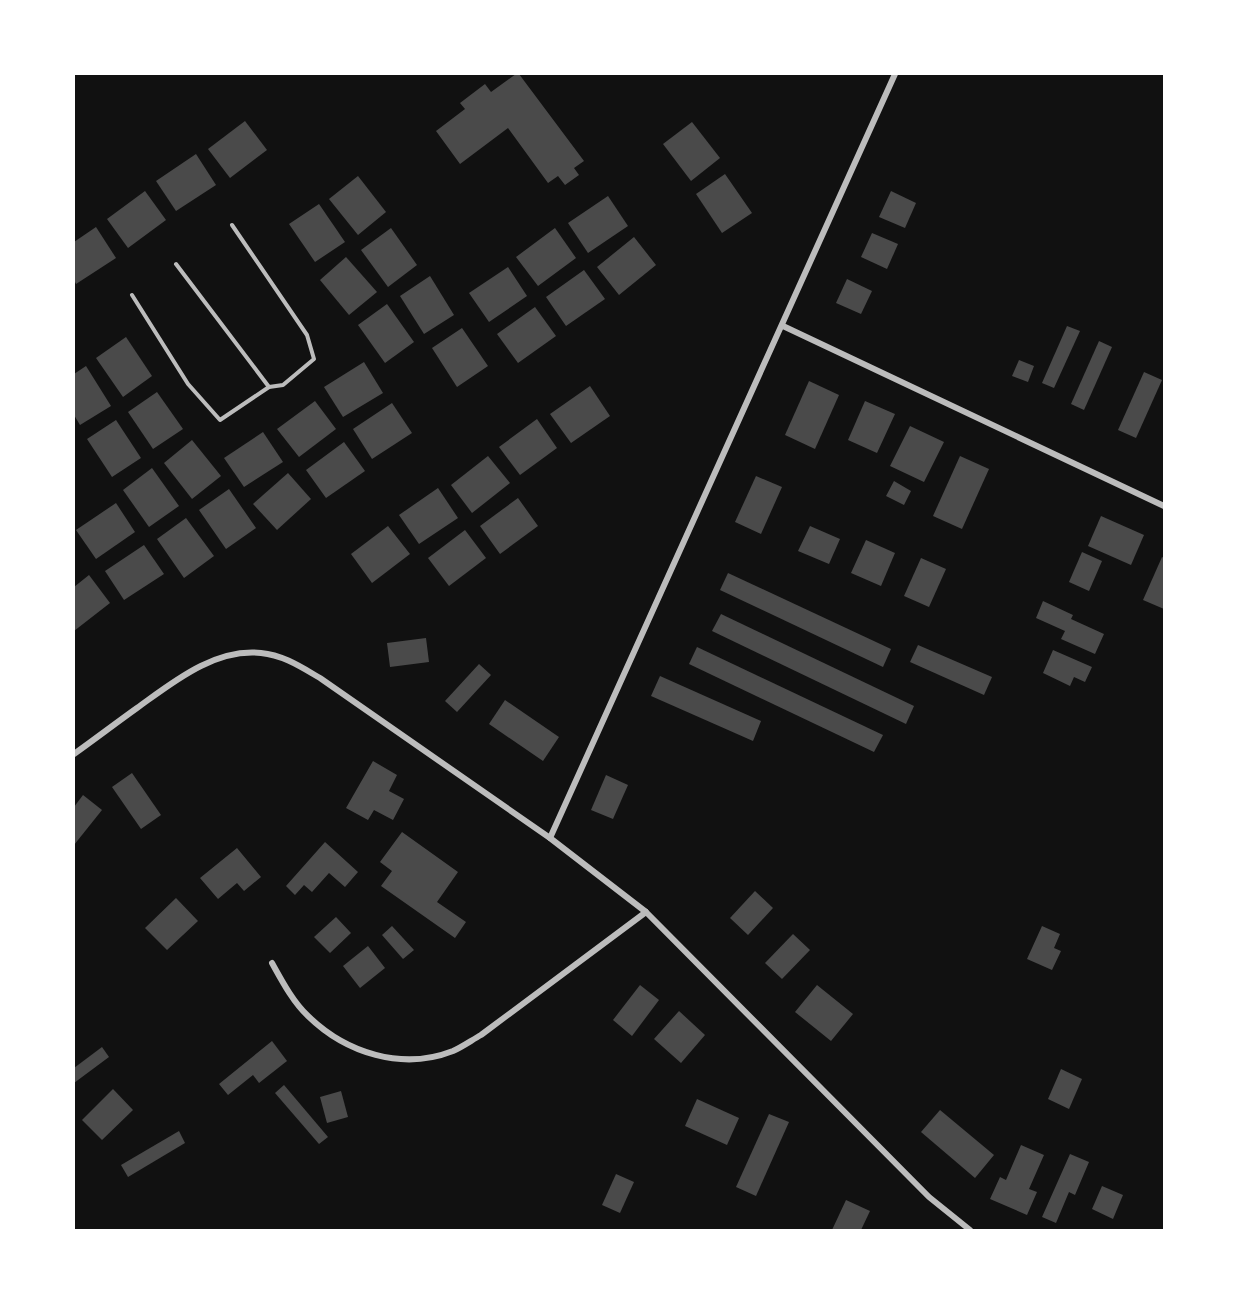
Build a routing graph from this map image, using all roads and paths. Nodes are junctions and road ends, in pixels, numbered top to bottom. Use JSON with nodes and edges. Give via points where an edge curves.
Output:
{"nodes":[{"id":1,"x":895,"y":74,"type":"edge"},
{"id":2,"x":232,"y":225,"type":"dead end"},
{"id":3,"x":176,"y":264,"type":"dead end"},
{"id":4,"x":132,"y":295,"type":"dead end"},
{"id":5,"x":783,"y":326,"type":"junction"},
{"id":6,"x":269,"y":387,"type":"junction"},
{"id":7,"x":1164,"y":506,"type":"edge"},
{"id":8,"x":74,"y":754,"type":"edge"},
{"id":9,"x":550,"y":838,"type":"junction"},
{"id":10,"x":645,"y":912,"type":"junction"},
{"id":11,"x":272,"y":963,"type":"dead end"},
{"id":12,"x":970,"y":1230,"type":"edge"}],
"edges":[{"from":1,"to":5,"type":"street"},
{"from":2,"to":6,"type":"lane","via":[[307,335],[314,359],[283,385]]},
{"from":3,"to":6,"type":"lane"},
{"from":4,"to":6,"type":"lane","via":[[188,384],[220,420]]},
{"from":5,"to":7,"type":"street"},
{"from":5,"to":9,"type":"street"},
{"from":8,"to":9,"type":"street","via":[[185,673],[233,655],[260,652],[289,659],[320,678]]},
{"from":9,"to":10,"type":"street"},
{"from":10,"to":11,"type":"street","via":[[481,1035],[452,1051],[423,1058],[395,1060],[365,1053],[333,1036],[307,1015]]},
{"from":10,"to":12,"type":"street","via":[[929,1197]]}]}
